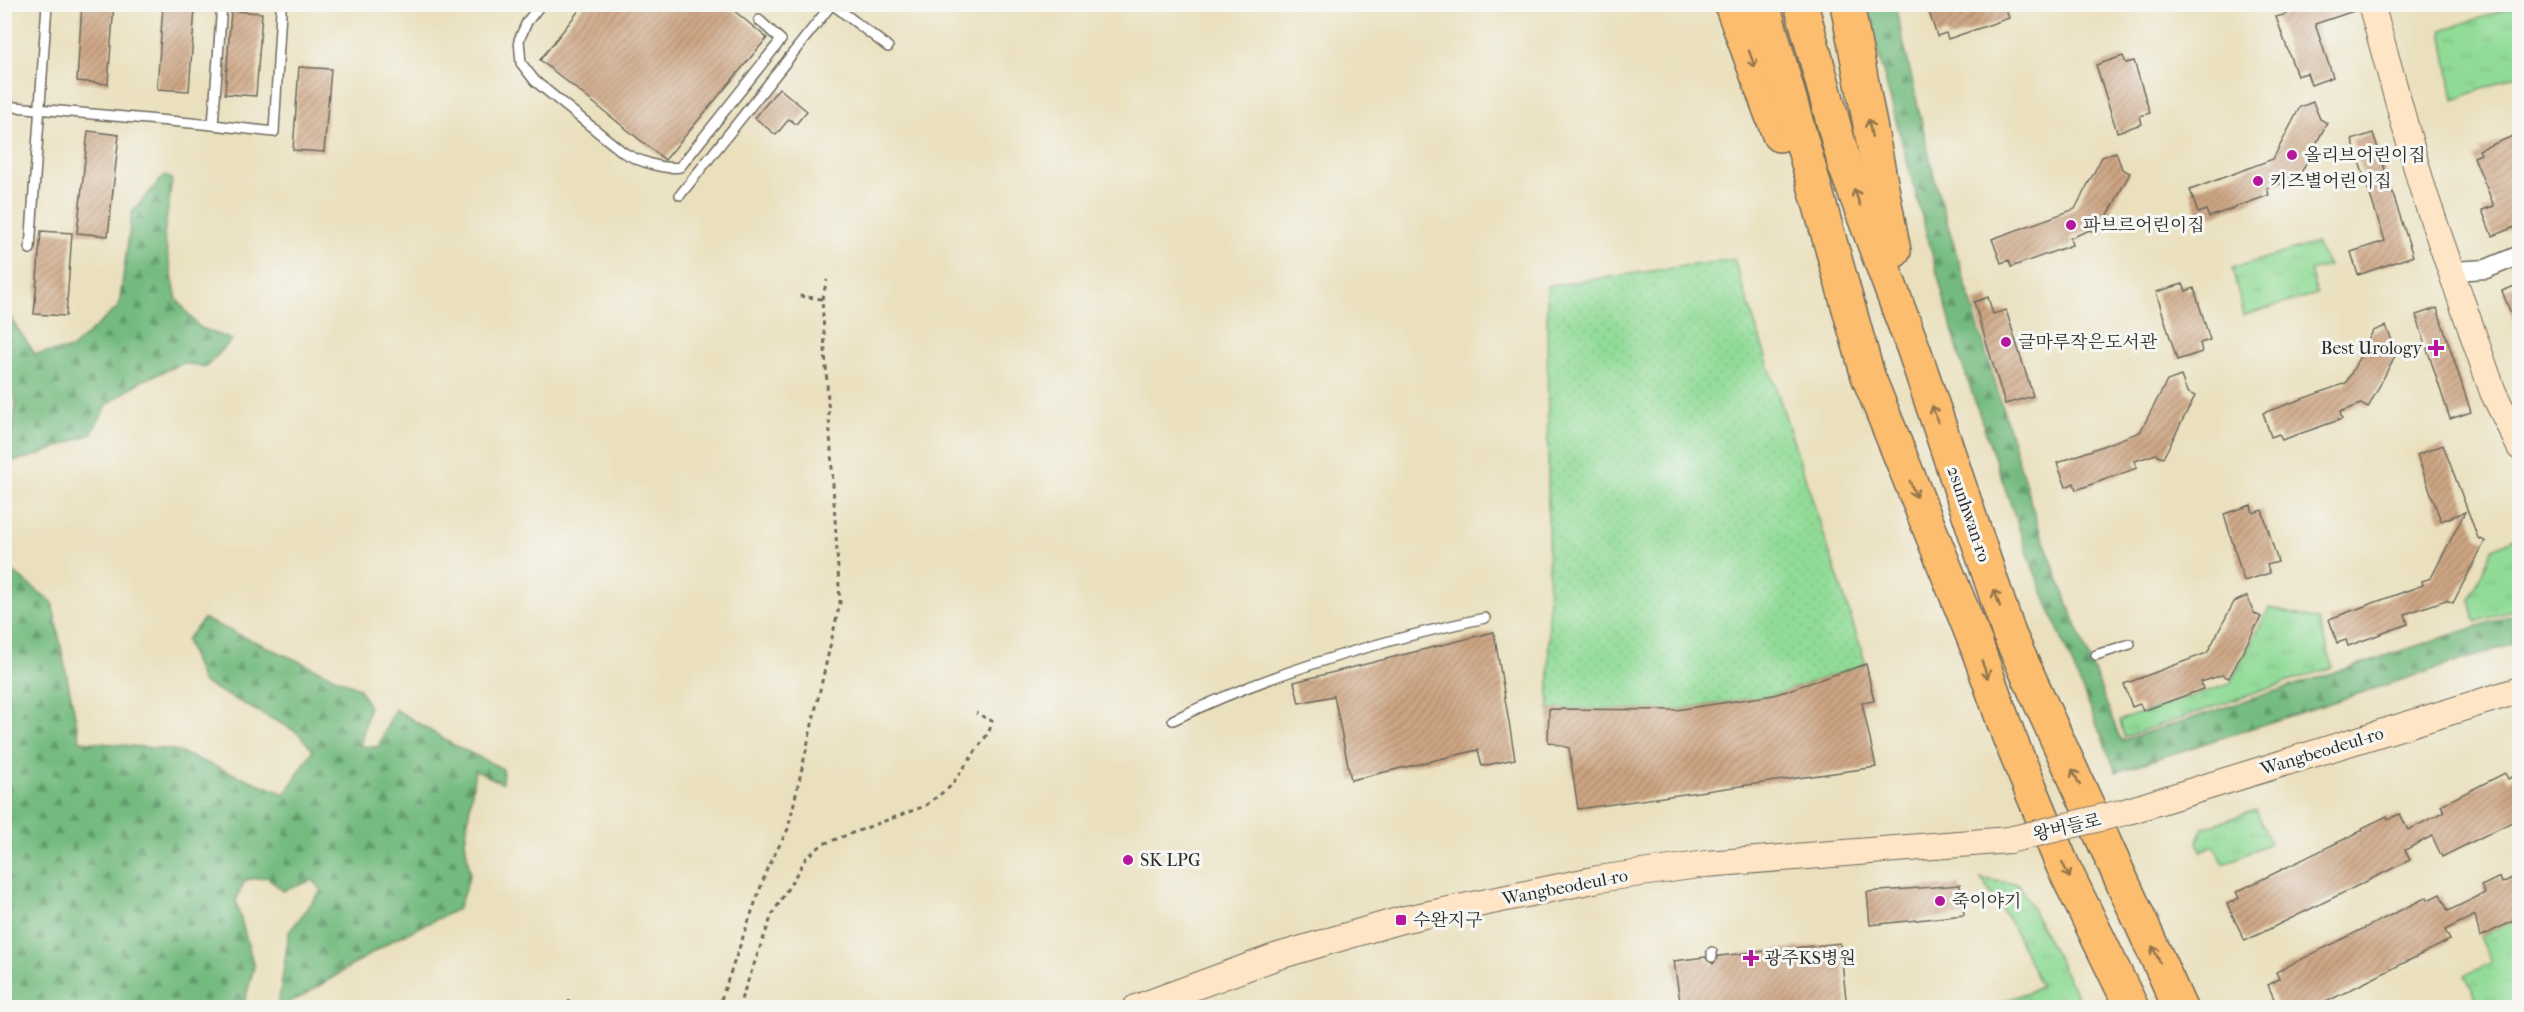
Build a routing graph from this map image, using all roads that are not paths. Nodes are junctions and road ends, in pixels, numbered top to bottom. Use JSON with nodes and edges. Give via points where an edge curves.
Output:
{"nodes":[{"id":1,"x":47,"y":4,"type":"edge"},
{"id":2,"x":222,"y":4,"type":"edge"},
{"id":3,"x":541,"y":4,"type":"edge"},
{"id":4,"x":832,"y":4,"type":"edge"},
{"id":5,"x":1731,"y":4,"type":"edge"},
{"id":6,"x":1763,"y":4,"type":"edge"},
{"id":7,"x":1801,"y":4,"type":"edge"},
{"id":8,"x":1847,"y":4,"type":"edge"},
{"id":9,"x":2371,"y":4,"type":"edge"},
{"id":10,"x":281,"y":10,"type":"dead end"},
{"id":11,"x":759,"y":20,"type":"dead end"},
{"id":12,"x":888,"y":47,"type":"dead end"},
{"id":13,"x":4,"y":106,"type":"edge"},
{"id":14,"x":39,"y":108,"type":"junction"},
{"id":15,"x":213,"y":125,"type":"junction"},
{"id":16,"x":680,"y":195,"type":"dead end"},
{"id":17,"x":30,"y":249,"type":"dead end"},
{"id":18,"x":2520,"y":255,"type":"edge"},
{"id":19,"x":2452,"y":271,"type":"junction"},
{"id":20,"x":1914,"y":350,"type":"junction"},
{"id":21,"x":1868,"y":376,"type":"junction"},
{"id":22,"x":2520,"y":447,"type":"edge"},
{"id":23,"x":1485,"y":618,"type":"dead end"},
{"id":24,"x":2130,"y":644,"type":"dead end"},
{"id":25,"x":2096,"y":655,"type":"dead end"},
{"id":26,"x":2520,"y":690,"type":"edge"},
{"id":27,"x":1173,"y":720,"type":"dead end"},
{"id":28,"x":2125,"y":812,"type":"joint"},
{"id":29,"x":2009,"y":840,"type":"joint"},
{"id":30,"x":1136,"y":1008,"type":"edge"},
{"id":31,"x":2132,"y":1008,"type":"edge"},
{"id":32,"x":2180,"y":1008,"type":"edge"}],
"edges":[{"from":1,"to":14,"type":"lane"},
{"from":2,"to":15,"type":"lane"},
{"from":3,"to":11,"type":"lane","via":[[519,40],[521,63],[535,81],[624,153],[672,168],[680,167],[781,40]]},
{"from":4,"to":12,"type":"lane"},
{"from":4,"to":16,"type":"lane"},
{"from":5,"to":21,"type":"highway","one_way":true},
{"from":6,"to":21,"type":"highway"},
{"from":20,"to":7,"type":"highway","name":"2sunhwan-ro","one_way":true,"via":[[1845,166]]},
{"from":20,"to":8,"type":"highway","one_way":true},
{"from":9,"to":19,"type":"main road","via":[[2423,190]]},
{"from":10,"to":15,"type":"lane","via":[[274,132]]},
{"from":13,"to":14,"type":"lane"},
{"from":14,"to":15,"type":"lane"},
{"from":14,"to":17,"type":"lane"},
{"from":18,"to":19,"type":"street","via":[[2486,268]]},
{"from":19,"to":22,"type":"main road","via":[[2493,392]]},
{"from":32,"to":20,"type":"highway","name":"2sunhwan-ro","one_way":true,"via":[[2009,634]]},
{"from":21,"to":31,"type":"highway","one_way":true,"via":[[2062,864]]},
{"from":23,"to":27,"type":"lane","via":[[1358,650],[1213,700]]},
{"from":24,"to":25,"type":"lane"},
{"from":26,"to":28,"type":"main road","name":"Wangbeodeul-ro"},
{"from":28,"to":29,"type":"main road","name":"왕버들로","bridge":true},
{"from":29,"to":30,"type":"main road","name":"Wangbeodeul-ro","via":[[1706,864],[1598,879],[1401,920],[1275,957]]}]}
